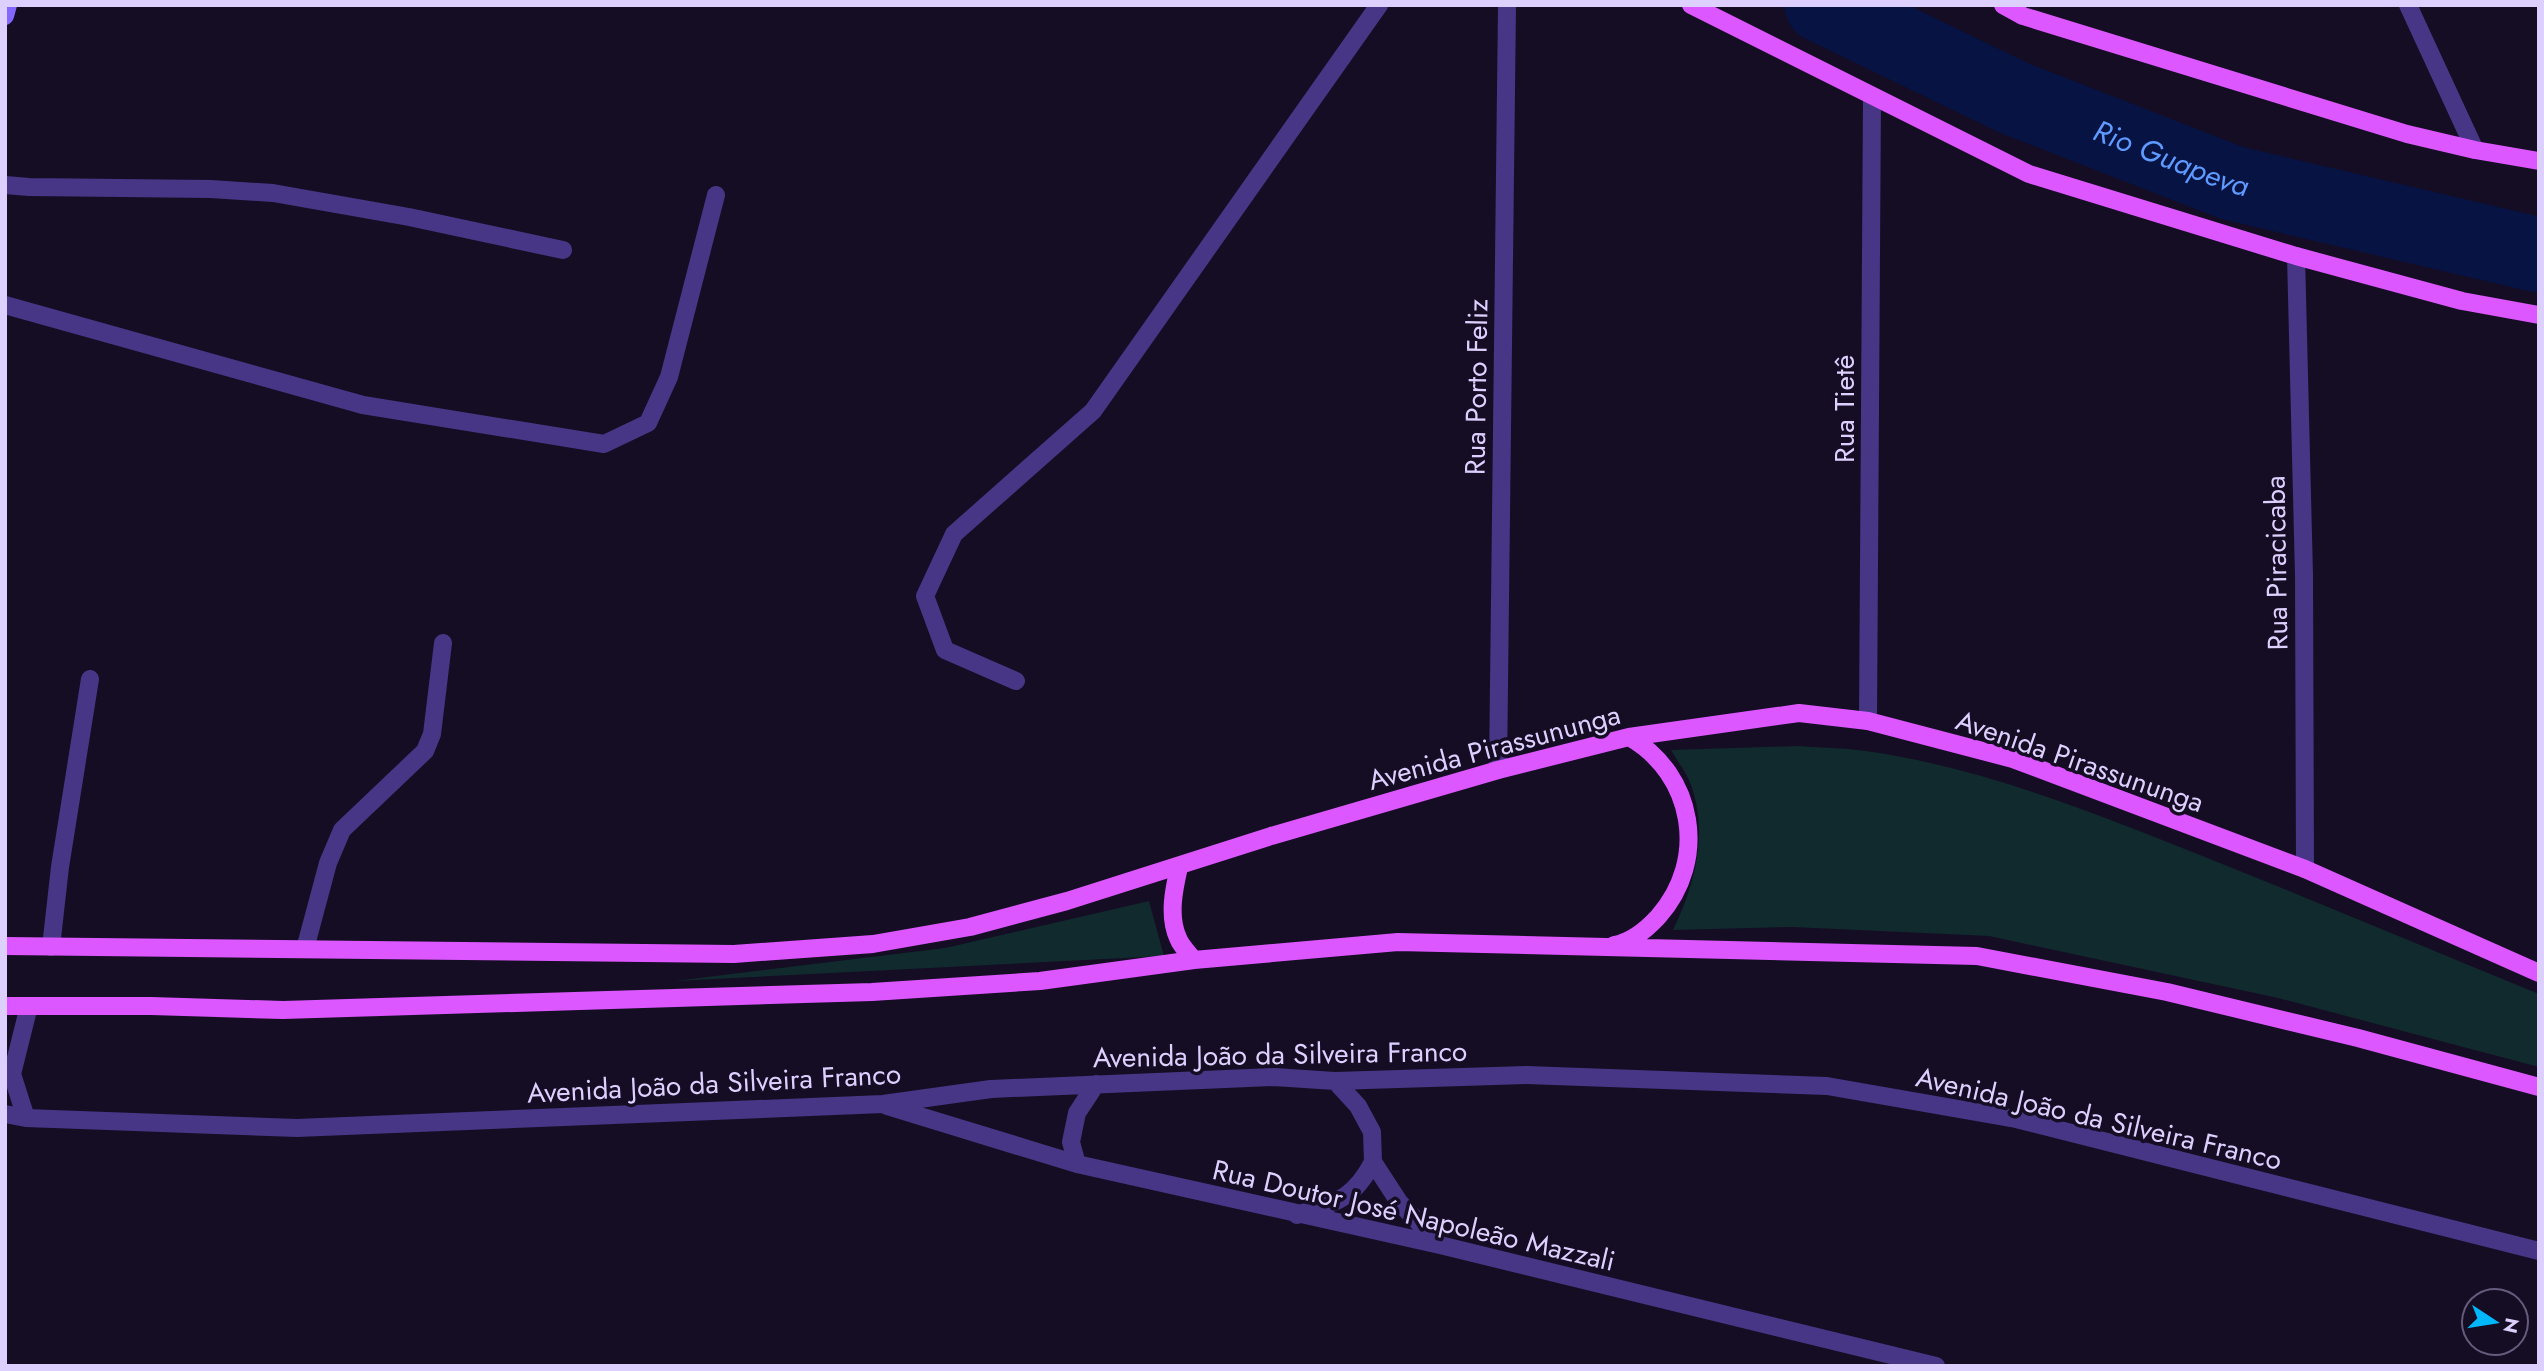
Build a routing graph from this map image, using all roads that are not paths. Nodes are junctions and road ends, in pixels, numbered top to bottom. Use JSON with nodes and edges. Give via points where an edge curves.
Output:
{"nodes":[{"id":1,"x":8,"y":5,"type":"edge"},
{"id":2,"x":1379,"y":5,"type":"edge"},
{"id":3,"x":1507,"y":5,"type":"edge"},
{"id":4,"x":1691,"y":5,"type":"edge"},
{"id":5,"x":2003,"y":5,"type":"edge"},
{"id":6,"x":2408,"y":5,"type":"edge"},
{"id":7,"x":5,"y":16,"type":"edge"},
{"id":8,"x":1872,"y":97,"type":"junction"},
{"id":9,"x":2475,"y":150,"type":"junction"},
{"id":10,"x":2539,"y":161,"type":"edge"},
{"id":11,"x":5,"y":185,"type":"edge"},
{"id":12,"x":716,"y":195,"type":"dead end"},
{"id":13,"x":564,"y":250,"type":"dead end"},
{"id":14,"x":2296,"y":256,"type":"junction"},
{"id":15,"x":5,"y":305,"type":"edge"},
{"id":16,"x":2539,"y":315,"type":"edge"},
{"id":17,"x":443,"y":643,"type":"dead end"},
{"id":18,"x":89,"y":680,"type":"dead end"},
{"id":19,"x":1016,"y":681,"type":"dead end"},
{"id":20,"x":1868,"y":721,"type":"junction"},
{"id":21,"x":1629,"y":737,"type":"junction"},
{"id":22,"x":1498,"y":770,"type":"junction"},
{"id":23,"x":1179,"y":867,"type":"junction"},
{"id":24,"x":2305,"y":869,"type":"junction"},
{"id":25,"x":5,"y":946,"type":"edge"},
{"id":26,"x":51,"y":947,"type":"junction"},
{"id":27,"x":1593,"y":948,"type":"junction"},
{"id":28,"x":304,"y":949,"type":"junction"},
{"id":29,"x":1194,"y":960,"type":"junction"},
{"id":30,"x":2539,"y":973,"type":"edge"},
{"id":31,"x":5,"y":1006,"type":"edge"},
{"id":32,"x":29,"y":1006,"type":"junction"},
{"id":33,"x":1335,"y":1081,"type":"junction"},
{"id":34,"x":1096,"y":1084,"type":"junction"},
{"id":35,"x":2539,"y":1087,"type":"edge"},
{"id":36,"x":883,"y":1104,"type":"junction"},
{"id":37,"x":5,"y":1114,"type":"edge"},
{"id":38,"x":26,"y":1118,"type":"junction"},
{"id":39,"x":1373,"y":1162,"type":"junction"},
{"id":40,"x":1077,"y":1164,"type":"junction"},
{"id":41,"x":1297,"y":1215,"type":"junction"},
{"id":42,"x":1440,"y":1245,"type":"junction"},
{"id":43,"x":2539,"y":1251,"type":"edge"},
{"id":44,"x":1930,"y":1365,"type":"edge"}],
"edges":[{"from":1,"to":7,"type":"street"},
{"from":2,"to":19,"type":"street","via":[[1093,411],[954,534],[925,596],[945,650]]},
{"from":3,"to":22,"type":"street","name":"Rua Porto Feliz"},
{"from":4,"to":8,"type":"main road"},
{"from":5,"to":9,"type":"main road","via":[[2023,16],[2215,76]]},
{"from":6,"to":9,"type":"street"},
{"from":8,"to":14,"type":"main road","via":[[2029,174]]},
{"from":8,"to":20,"type":"street","name":"Rua Tietê"},
{"from":9,"to":10,"type":"main road"},
{"from":11,"to":13,"type":"street","via":[[273,193]]},
{"from":12,"to":15,"type":"street","via":[[669,377],[648,423],[604,444],[363,405]]},
{"from":14,"to":16,"type":"main road","via":[[2462,301]]},
{"from":14,"to":24,"type":"street","name":"Rua Piracicaba"},
{"from":17,"to":28,"type":"street","via":[[432,734],[425,751],[342,830]]},
{"from":18,"to":26,"type":"street"},
{"from":20,"to":21,"type":"main road","name":"Avenida Pirassununga","via":[[1799,713]]},
{"from":20,"to":24,"type":"main road","name":"Avenida Pirassununga","via":[[2013,759]]},
{"from":21,"to":22,"type":"main road","name":"Avenida Pirassununga"},
{"from":21,"to":27,"type":"main road","via":[[1660,760],[1679,790],[1688,825],[1686,861],[1674,894],[1653,922],[1623,943]]},
{"from":22,"to":23,"type":"main road","name":"Avenida Pirassununga"},
{"from":23,"to":28,"type":"main road","name":"Avenida Pirassununga","via":[[970,927],[873,944],[734,954]]},
{"from":23,"to":29,"type":"main road","via":[[1174,919],[1178,939]]},
{"from":24,"to":30,"type":"main road","name":"Avenida Pirassununga"},
{"from":25,"to":26,"type":"main road","name":"Avenida Pirassununga"},
{"from":26,"to":28,"type":"main road","name":"Avenida Pirassununga"},
{"from":27,"to":29,"type":"main road","via":[[1398,942]]},
{"from":27,"to":35,"type":"main road","via":[[1977,956],[2179,995]]},
{"from":29,"to":32,"type":"main road","via":[[1040,981],[872,992],[283,1010]]},
{"from":31,"to":32,"type":"main road"},
{"from":32,"to":38,"type":"street","via":[[12,1074]]},
{"from":33,"to":34,"type":"street","name":"Avenida João da Silveira Franco","via":[[1274,1077]]},
{"from":33,"to":39,"type":"street","via":[[1358,1106],[1372,1132]]},
{"from":33,"to":43,"type":"street","name":"Avenida João da Silveira Franco","via":[[1527,1075],[1827,1086],[2016,1119]]},
{"from":34,"to":36,"type":"street","name":"Avenida João da Silveira Franco","via":[[991,1089]]},
{"from":34,"to":40,"type":"street","via":[[1077,1112],[1071,1142]]},
{"from":36,"to":38,"type":"street","name":"Avenida João da Silveira Franco","via":[[297,1128]]},
{"from":36,"to":40,"type":"street","name":"Rua Doutor José Napoleão Mazzali"},
{"from":37,"to":38,"type":"street","name":"Avenida João da Silveira Franco"},
{"from":39,"to":41,"type":"street","via":[[1361,1185],[1338,1201]]},
{"from":39,"to":42,"type":"street","via":[[1399,1202]]},
{"from":40,"to":41,"type":"street","name":"Rua Doutor José Napoleão Mazzali"},
{"from":41,"to":42,"type":"street","name":"Rua Doutor José Napoleão Mazzali"},
{"from":42,"to":44,"type":"street","name":"Rua Doutor José Napoleão Mazzali"}]}
